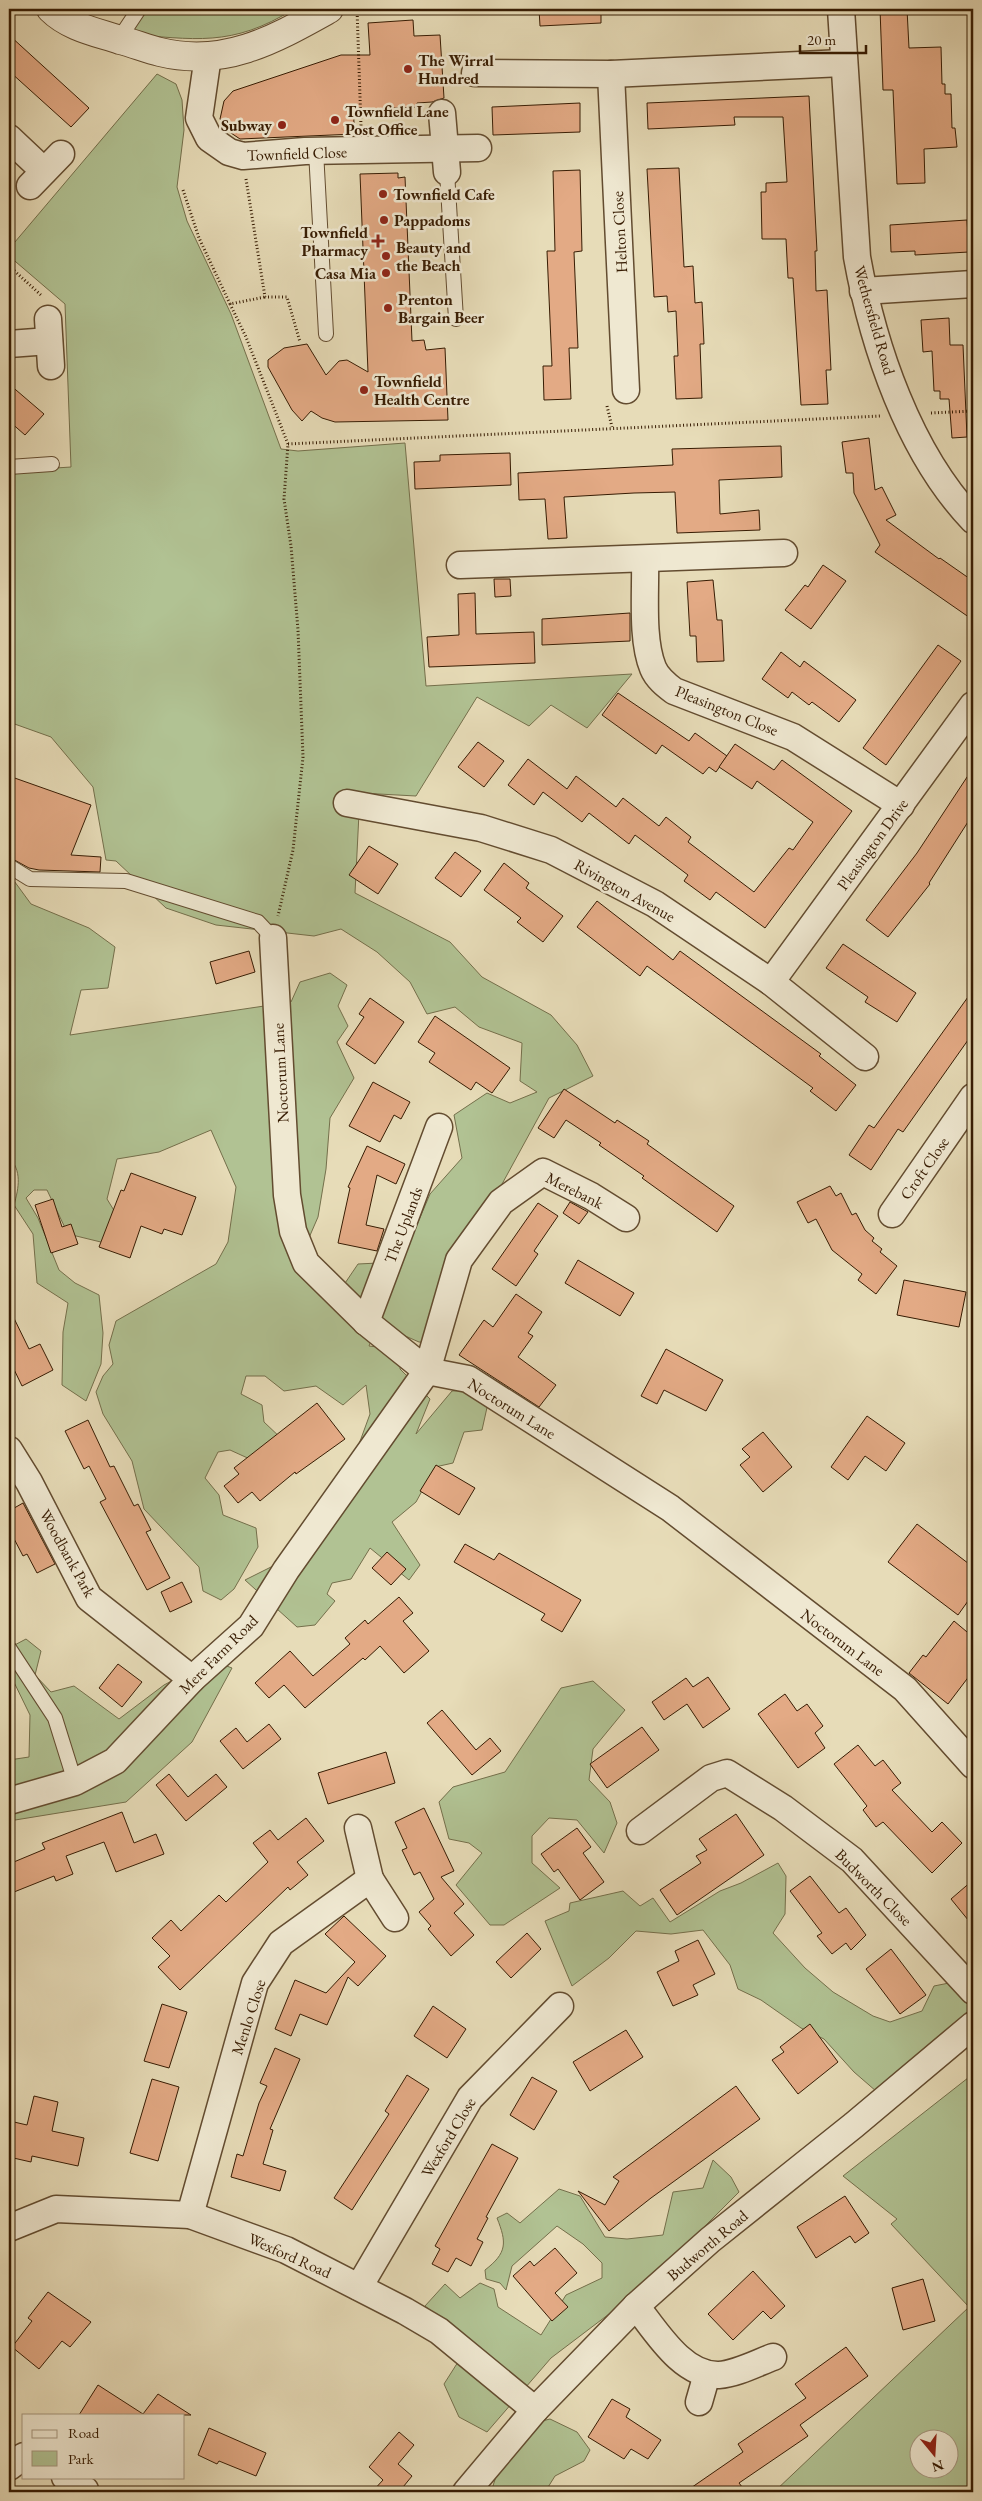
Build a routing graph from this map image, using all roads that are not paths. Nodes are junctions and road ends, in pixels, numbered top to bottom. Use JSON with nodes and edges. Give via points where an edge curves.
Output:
{"nodes":[{"id":1,"x":51,"y":9,"type":"edge"},
{"id":2,"x":139,"y":9,"type":"edge"},
{"id":3,"x":330,"y":9,"type":"edge"},
{"id":4,"x":841,"y":9,"type":"edge"},
{"id":5,"x":119,"y":39,"type":"junction"},
{"id":6,"x":208,"y":56,"type":"junction"},
{"id":7,"x":844,"y":63,"type":"junction"},
{"id":8,"x":475,"y":73,"type":"dead end"},
{"id":9,"x":611,"y":74,"type":"junction"},
{"id":10,"x":442,"y":112,"type":"dead end"},
{"id":11,"x":9,"y":138,"type":"edge"},
{"id":12,"x":478,"y":148,"type":"dead end"},
{"id":13,"x":316,"y":151,"type":"junction"},
{"id":14,"x":446,"y":161,"type":"junction"},
{"id":15,"x":45,"y":171,"type":"dead end"},
{"id":16,"x":973,"y":284,"type":"edge"},
{"id":17,"x":863,"y":291,"type":"junction"},
{"id":18,"x":456,"y":319,"type":"dead end"},
{"id":19,"x":326,"y":334,"type":"dead end"},
{"id":20,"x":49,"y":342,"type":"road end"},
{"id":21,"x":9,"y":344,"type":"edge"},
{"id":22,"x":626,"y":390,"type":"dead end"},
{"id":23,"x":52,"y":464,"type":"dead end"},
{"id":24,"x":9,"y":466,"type":"edge"},
{"id":25,"x":973,"y":520,"type":"edge"},
{"id":26,"x":784,"y":553,"type":"dead end"},
{"id":27,"x":645,"y":559,"type":"junction"},
{"id":28,"x":460,"y":565,"type":"dead end"},
{"id":29,"x":973,"y":705,"type":"edge"},
{"id":30,"x":347,"y":803,"type":"dead end"},
{"id":31,"x":901,"y":804,"type":"junction"},
{"id":32,"x":9,"y":866,"type":"edge"},
{"id":33,"x":273,"y":938,"type":"joint"},
{"id":34,"x":771,"y":982,"type":"junction"},
{"id":35,"x":865,"y":1057,"type":"dead end"},
{"id":36,"x":973,"y":1097,"type":"edge"},
{"id":37,"x":440,"y":1128,"type":"dead end"},
{"id":38,"x":501,"y":1202,"type":"joint"},
{"id":39,"x":892,"y":1214,"type":"dead end"},
{"id":40,"x":626,"y":1218,"type":"dead end"},
{"id":41,"x":366,"y":1322,"type":"junction"},
{"id":42,"x":427,"y":1371,"type":"junction"},
{"id":43,"x":9,"y":1450,"type":"edge"},
{"id":44,"x":9,"y":1648,"type":"edge"},
{"id":45,"x":192,"y":1679,"type":"junction"},
{"id":46,"x":973,"y":1765,"type":"edge"},
{"id":47,"x":75,"y":1782,"type":"junction"},
{"id":48,"x":9,"y":1801,"type":"edge"},
{"id":49,"x":358,"y":1828,"type":"dead end"},
{"id":50,"x":640,"y":1831,"type":"dead end"},
{"id":51,"x":370,"y":1879,"type":"junction"},
{"id":52,"x":395,"y":1918,"type":"dead end"},
{"id":53,"x":973,"y":1991,"type":"edge"},
{"id":54,"x":560,"y":2006,"type":"dead end"},
{"id":55,"x":973,"y":2025,"type":"edge"},
{"id":56,"x":190,"y":2215,"type":"junction"},
{"id":57,"x":9,"y":2228,"type":"edge"},
{"id":58,"x":359,"y":2286,"type":"junction"},
{"id":59,"x":636,"y":2306,"type":"junction"},
{"id":60,"x":773,"y":2356,"type":"dead end"},
{"id":61,"x":707,"y":2374,"type":"junction"},
{"id":62,"x":699,"y":2402,"type":"dead end"},
{"id":63,"x":535,"y":2410,"type":"junction"},
{"id":64,"x":22,"y":2457,"type":"edge"},
{"id":65,"x":9,"y":2467,"type":"edge"},
{"id":66,"x":466,"y":2492,"type":"edge"}],
"edges":[{"from":1,"to":5,"type":"street","via":[[61,18],[92,32]]},
{"from":2,"to":5,"type":"lane"},
{"from":3,"to":6,"type":"street","via":[[252,48]]},
{"from":4,"to":7,"type":"street","name":"Wethersfield Road"},
{"from":5,"to":6,"type":"street","via":[[162,52]]},
{"from":6,"to":13,"type":"street","name":"Townfield Close","via":[[199,118],[209,138],[229,152],[243,156]]},
{"from":7,"to":9,"type":"street"},
{"from":7,"to":17,"type":"street","name":"Wethersfield Road","via":[[857,257]]},
{"from":8,"to":9,"type":"street"},
{"from":9,"to":22,"type":"street","name":"Helton Close"},
{"from":10,"to":14,"type":"street"},
{"from":11,"to":15,"type":"street"},
{"from":12,"to":14,"type":"street","name":"Townfield Close"},
{"from":13,"to":14,"type":"street","name":"Townfield Close","via":[[362,150]]},
{"from":13,"to":19,"type":"lane"},
{"from":14,"to":18,"type":"lane"},
{"from":16,"to":17,"type":"street"},
{"from":17,"to":25,"type":"street","name":"Wethersfield Road","via":[[883,359],[906,415],[942,479]]},
{"from":20,"to":21,"type":"street"},
{"from":23,"to":24,"type":"lane"},
{"from":26,"to":27,"type":"street"},
{"from":27,"to":28,"type":"street"},
{"from":27,"to":31,"type":"street","name":"Pleasington Close","via":[[647,649],[654,670],[664,683],[674,691],[793,737]]},
{"from":29,"to":31,"type":"street","name":"Pleasington Drive"},
{"from":30,"to":34,"type":"street","name":"Rivington Avenue","via":[[481,828],[551,850],[655,904]]},
{"from":31,"to":34,"type":"street","name":"Pleasington Drive"},
{"from":32,"to":33,"type":"lane","via":[[30,879],[126,881],[258,922]]},
{"from":33,"to":41,"type":"street","name":"Noctorum Lane","via":[[287,1194],[294,1231],[306,1263]]},
{"from":34,"to":35,"type":"street","name":"Rivington Avenue"},
{"from":36,"to":39,"type":"street","name":"Croft Close"},
{"from":37,"to":41,"type":"street","name":"The Uplands"},
{"from":38,"to":40,"type":"street","name":"Merebank","via":[[543,1172]]},
{"from":38,"to":42,"type":"street","name":"Mere Farm Road","via":[[459,1260]]},
{"from":41,"to":42,"type":"street","name":"Noctorum Lane"},
{"from":42,"to":45,"type":"street","name":"Mere Farm Road","via":[[250,1626]]},
{"from":42,"to":46,"type":"street","name":"Noctorum Lane","via":[[468,1379],[670,1508],[905,1689]]},
{"from":43,"to":45,"type":"street","name":"Woodbank Park","via":[[30,1482],[89,1598]]},
{"from":44,"to":47,"type":"lane","via":[[55,1718]]},
{"from":45,"to":47,"type":"street","name":"Mere Farm Road","via":[[115,1761]]},
{"from":47,"to":48,"type":"street","name":"Mere Farm Road"},
{"from":49,"to":51,"type":"street"},
{"from":50,"to":53,"type":"street","name":"Budworth Close","via":[[710,1778],[727,1773],[783,1808],[852,1860]]},
{"from":51,"to":52,"type":"street"},
{"from":51,"to":56,"type":"street","name":"Menlo Close","via":[[281,1943],[255,1983]]},
{"from":54,"to":58,"type":"street","name":"Wexford Close","via":[[470,2098]]},
{"from":55,"to":59,"type":"street","name":"Budworth Road","via":[[710,2240]]},
{"from":56,"to":57,"type":"street","name":"Wexford Road","via":[[56,2209]]},
{"from":56,"to":58,"type":"street","name":"Wexford Road","via":[[286,2250]]},
{"from":58,"to":63,"type":"street","name":"Wexford Road","via":[[439,2331]]},
{"from":59,"to":61,"type":"street","via":[[680,2358]]},
{"from":59,"to":63,"type":"street","name":"Budworth Road"},
{"from":60,"to":61,"type":"street","via":[[720,2375]]},
{"from":61,"to":62,"type":"street"},
{"from":63,"to":66,"type":"street","name":"Budworth Road"},
{"from":64,"to":65,"type":"street"}]}
